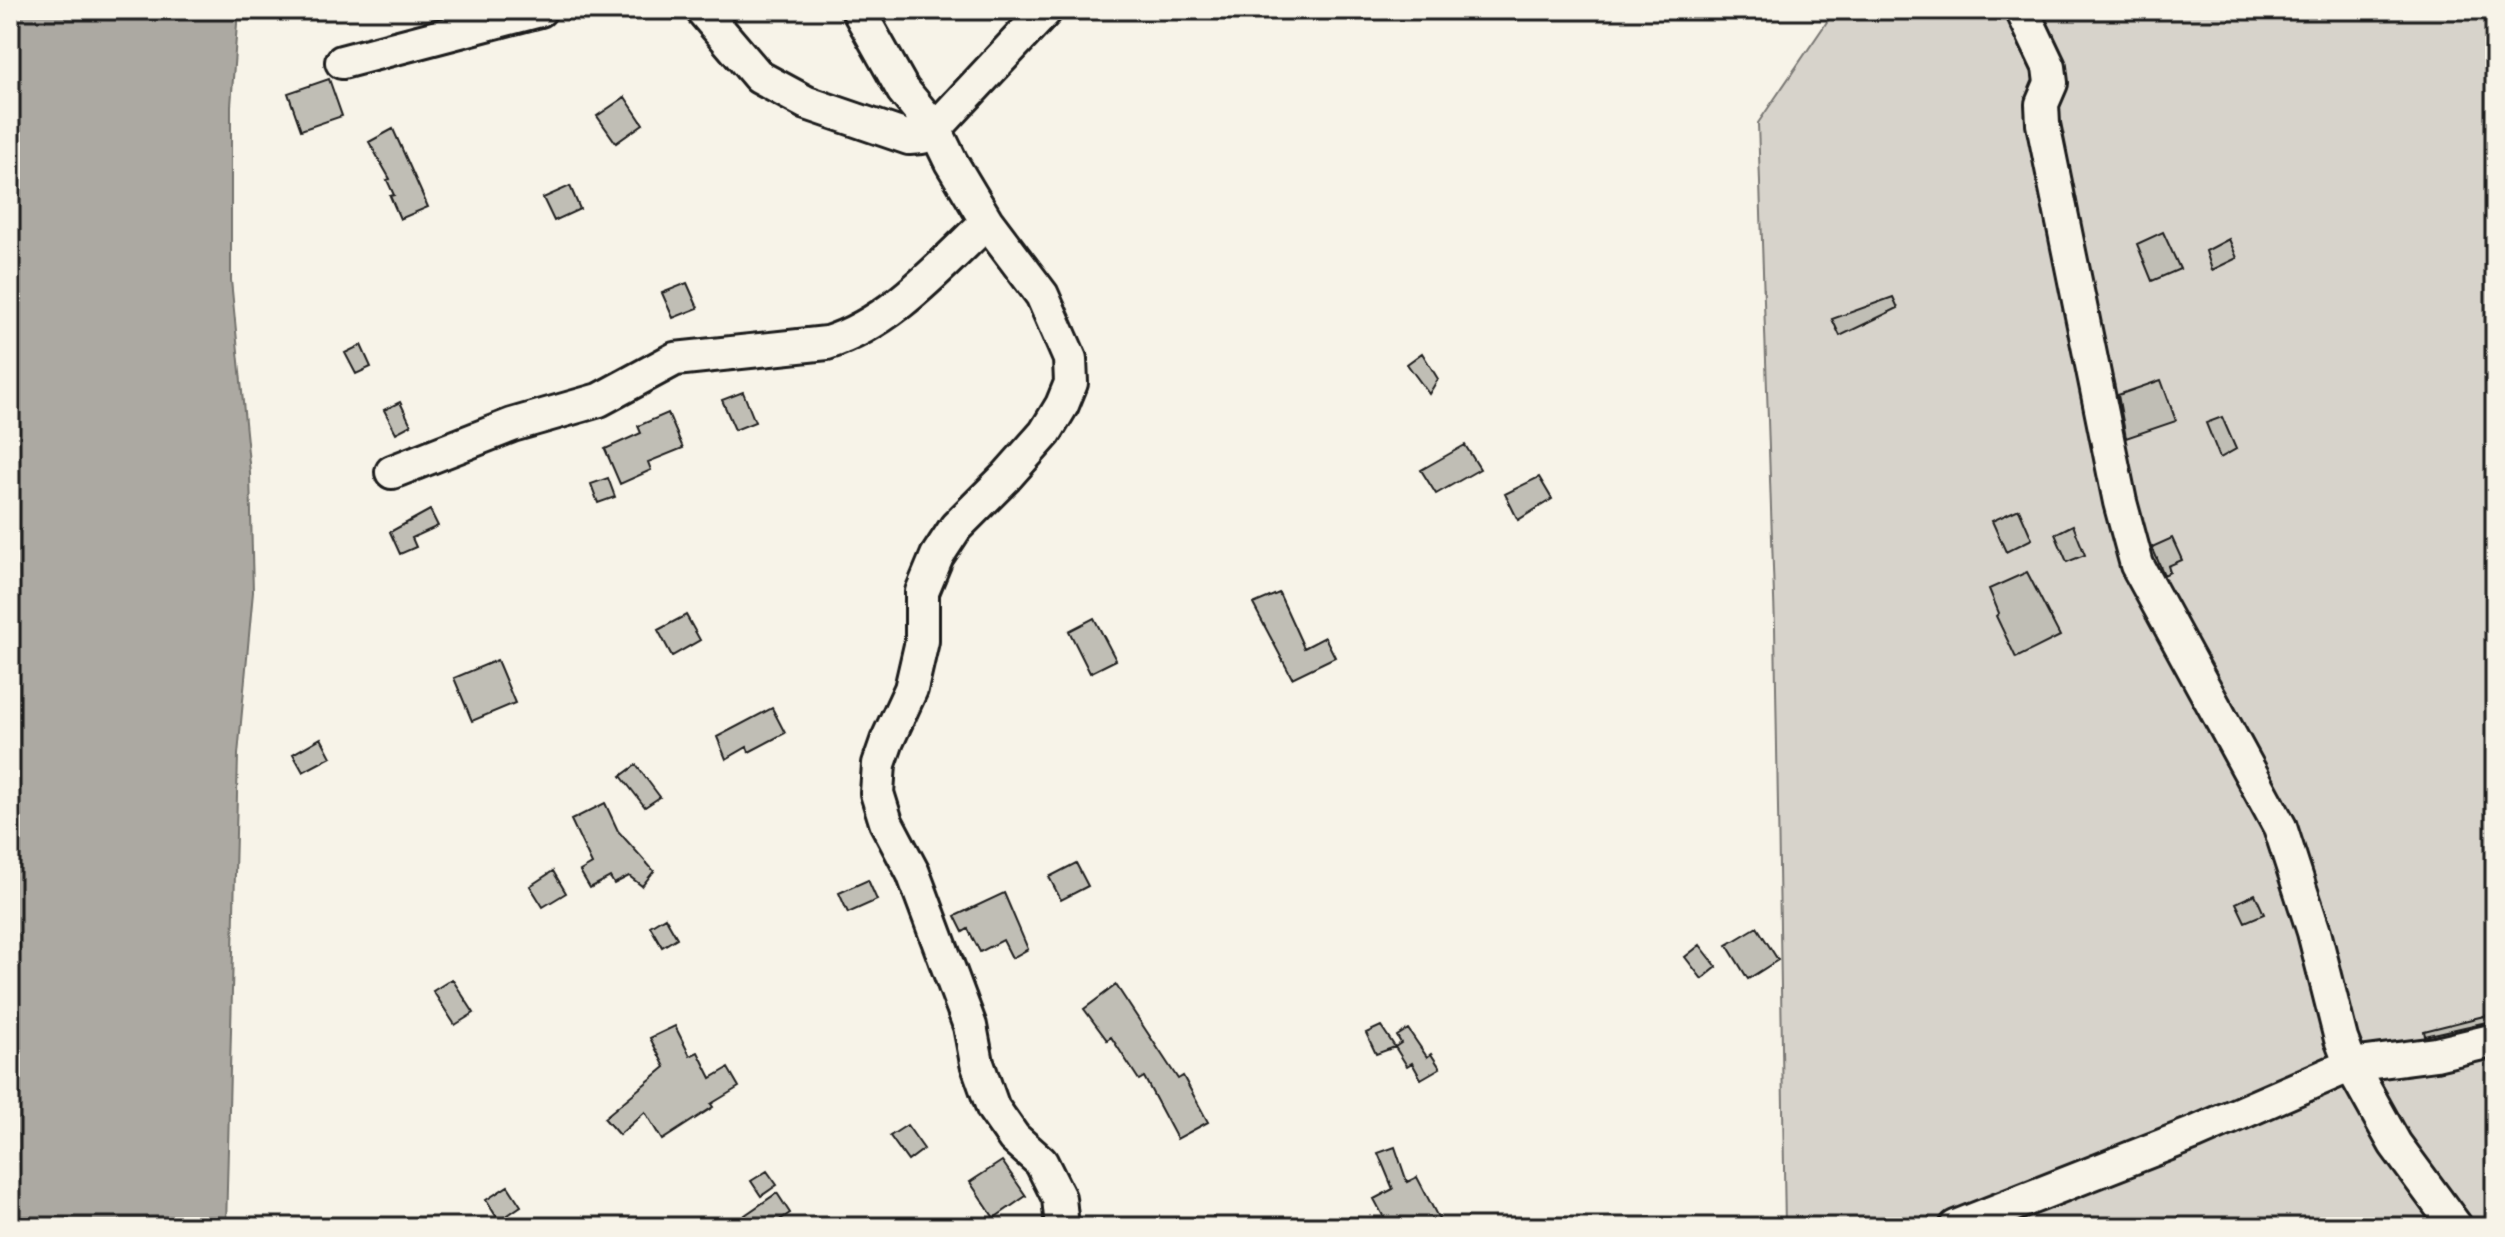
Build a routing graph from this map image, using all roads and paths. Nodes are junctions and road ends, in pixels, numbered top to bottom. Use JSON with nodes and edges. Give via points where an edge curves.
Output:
{"nodes":[{"id":1,"x":540,"y":10,"type":"edge"},
{"id":2,"x":702,"y":10,"type":"edge"},
{"id":3,"x":858,"y":10,"type":"edge"},
{"id":4,"x":1046,"y":10,"type":"edge"},
{"id":5,"x":2022,"y":10,"type":"edge"},
{"id":6,"x":342,"y":62,"type":"dead end"},
{"id":7,"x":935,"y":129,"type":"junction"},
{"id":8,"x":987,"y":222,"type":"junction"},
{"id":9,"x":392,"y":472,"type":"dead end"},
{"id":10,"x":2495,"y":1040,"type":"edge"},
{"id":11,"x":2351,"y":1065,"type":"junction"},
{"id":12,"x":1062,"y":1227,"type":"edge"},
{"id":13,"x":1956,"y":1227,"type":"edge"},
{"id":14,"x":2456,"y":1227,"type":"edge"}],
"edges":[{"from":1,"to":6,"type":"street"},
{"from":2,"to":7,"type":"street","via":[[759,77],[807,103],[909,138]]},
{"from":3,"to":7,"type":"street","via":[[903,90]]},
{"from":4,"to":7,"type":"street"},
{"from":5,"to":11,"type":"street","via":[[2049,67],[2043,124],[2137,565],[2280,827]]},
{"from":7,"to":8,"type":"street"},
{"from":8,"to":9,"type":"street","via":[[902,303],[851,335],[827,343],[675,359],[599,400],[512,425]]},
{"from":8,"to":12,"type":"street","via":[[1042,295],[1070,359],[1071,383],[1045,433],[956,527],[937,556],[922,592],[922,641],[911,689],[879,764],[877,793],[965,1012],[993,1108],[1014,1138],[1041,1162],[1059,1198]]},
{"from":10,"to":11,"type":"street"},
{"from":11,"to":13,"type":"street"},
{"from":11,"to":14,"type":"street","via":[[2395,1144]]}]}
